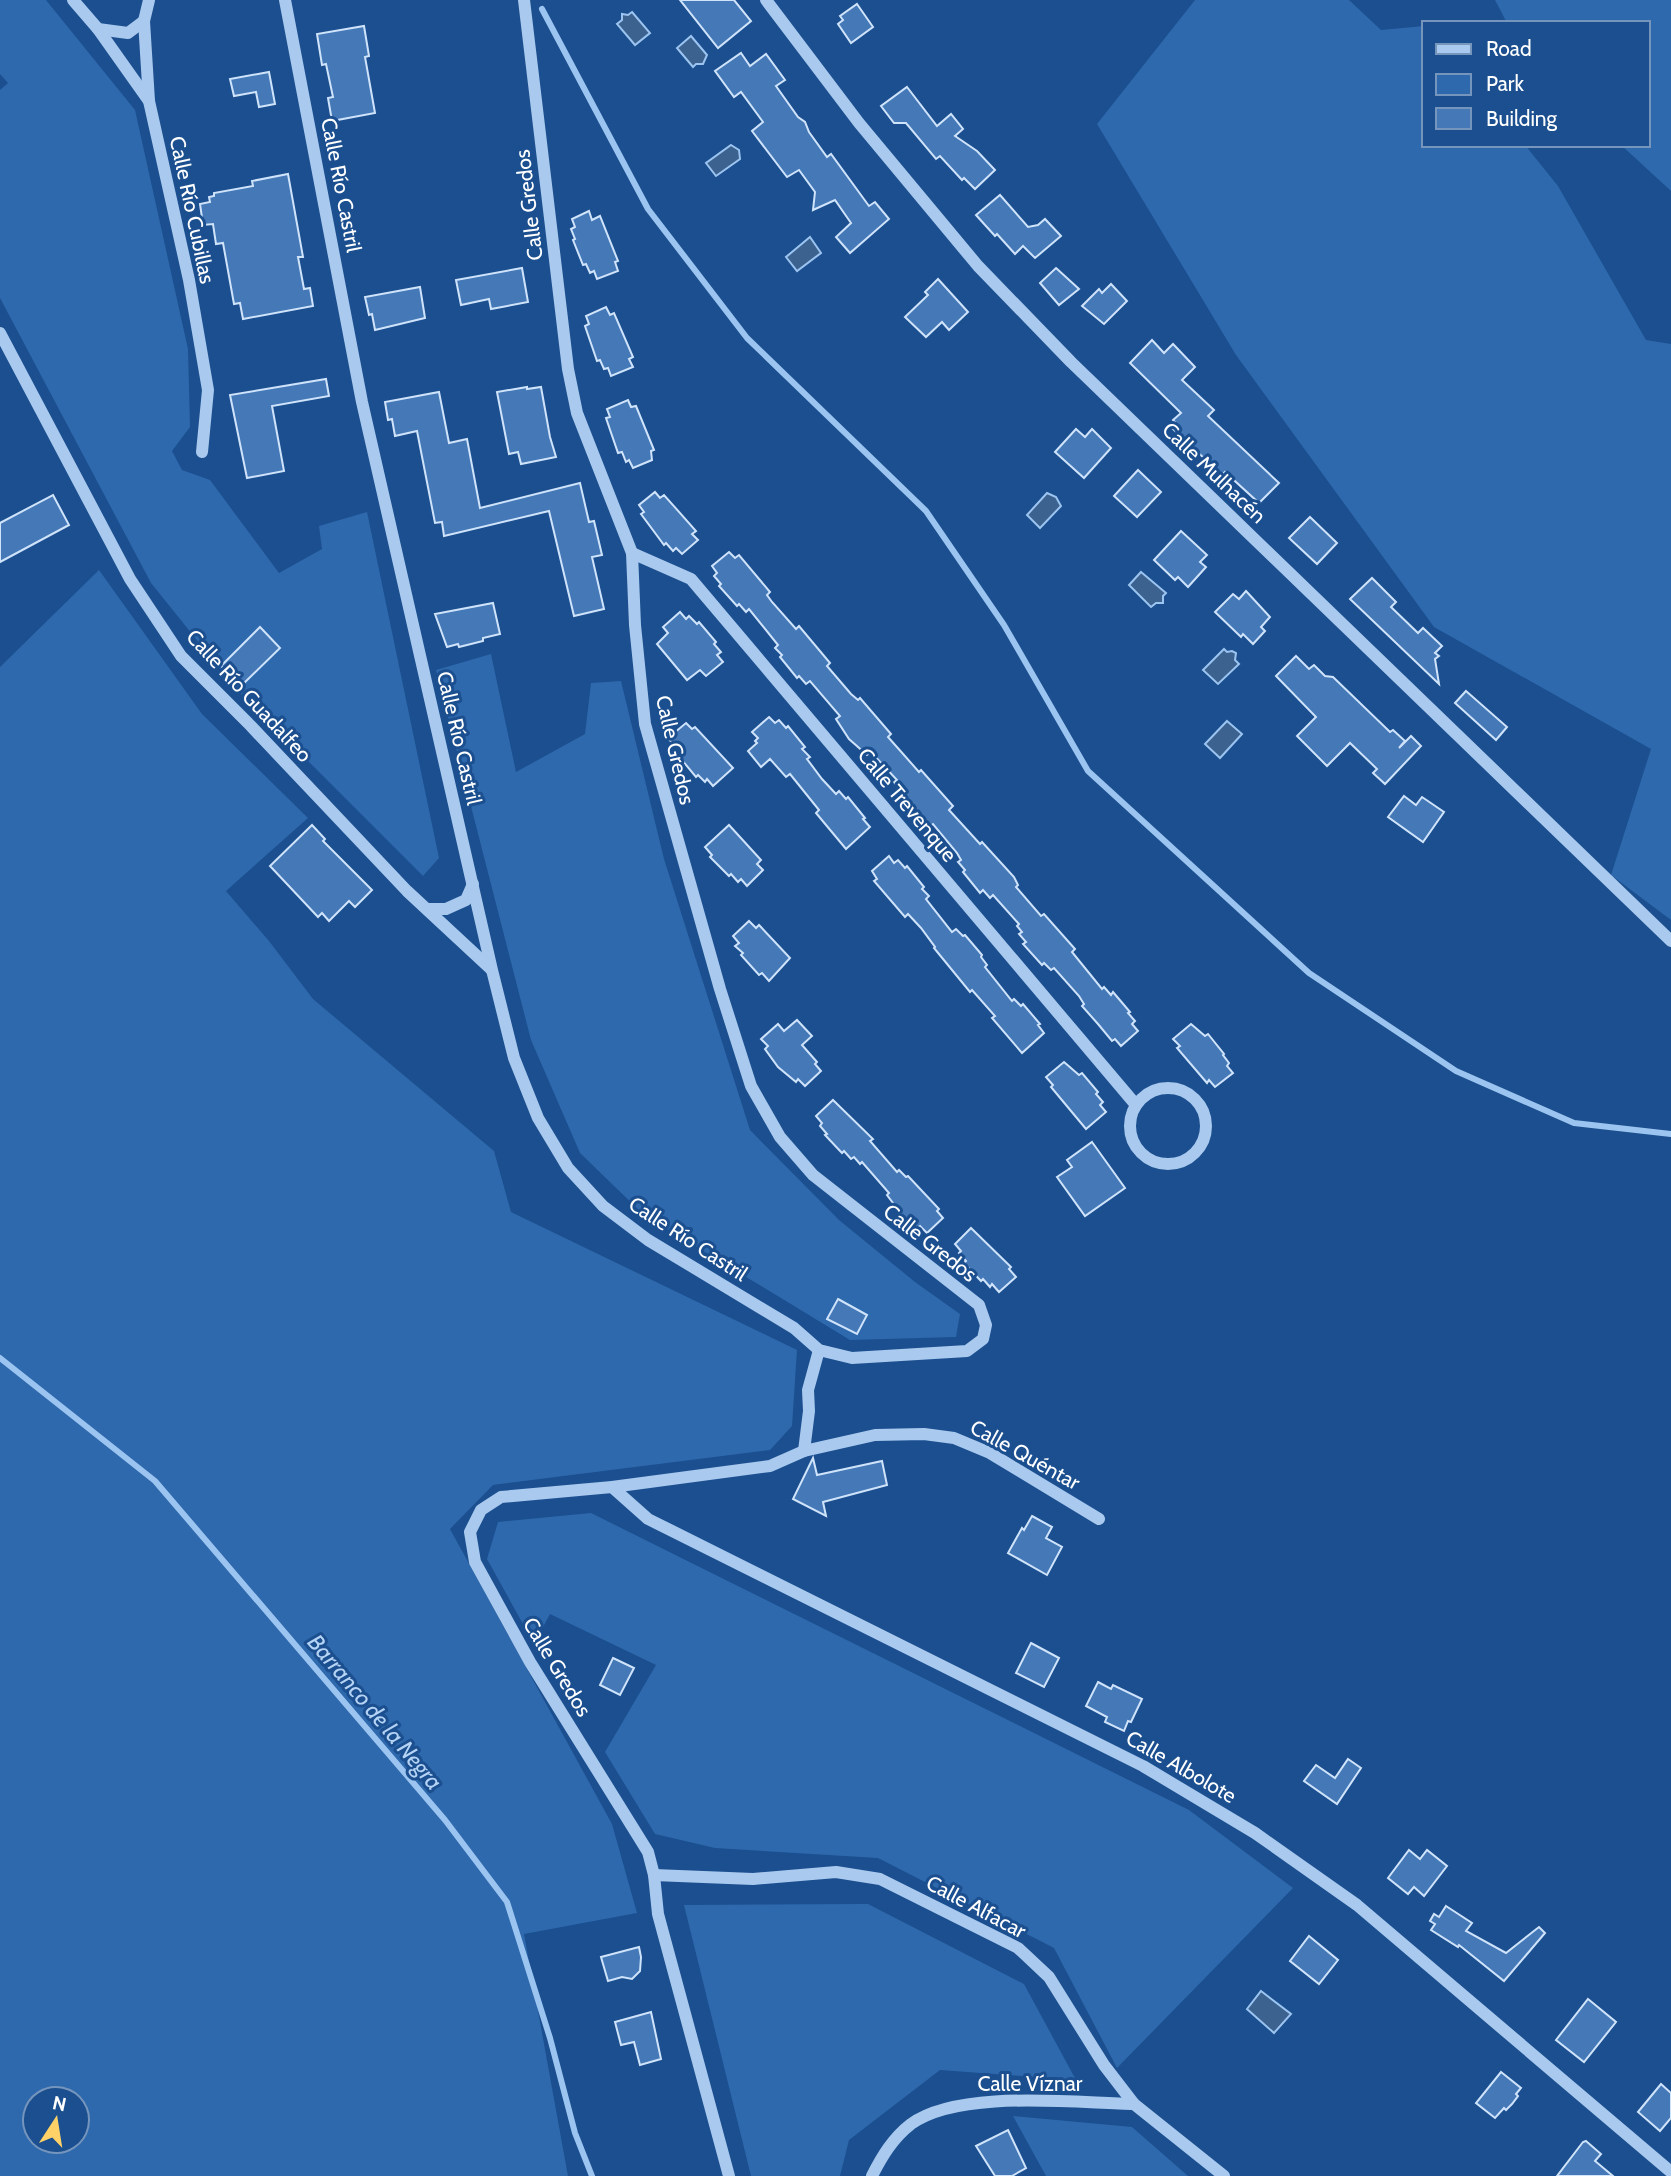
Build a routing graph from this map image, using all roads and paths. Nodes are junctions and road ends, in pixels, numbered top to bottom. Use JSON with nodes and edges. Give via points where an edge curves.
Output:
{"nodes":[{"id":1,"x":73,"y":0,"type":"edge"},
{"id":2,"x":149,"y":0,"type":"edge"},
{"id":3,"x":285,"y":0,"type":"edge"},
{"id":4,"x":524,"y":0,"type":"edge"},
{"id":5,"x":769,"y":1,"type":"edge"},
{"id":6,"x":144,"y":21,"type":"junction"},
{"id":7,"x":98,"y":29,"type":"junction"},
{"id":8,"x":149,"y":101,"type":"junction"},
{"id":9,"x":0,"y":333,"type":"edge"},
{"id":10,"x":202,"y":452,"type":"dead end"},
{"id":11,"x":632,"y":553,"type":"junction"},
{"id":12,"x":473,"y":884,"type":"junction"},
{"id":13,"x":428,"y":909,"type":"junction"},
{"id":14,"x":1671,"y":942,"type":"edge"},
{"id":15,"x":492,"y":970,"type":"junction"},
{"id":16,"x":1136,"y":1105,"type":"junction"},
{"id":17,"x":819,"y":1350,"type":"junction"},
{"id":18,"x":804,"y":1451,"type":"junction"},
{"id":19,"x":612,"y":1487,"type":"junction"},
{"id":20,"x":1100,"y":1519,"type":"dead end"},
{"id":21,"x":654,"y":1875,"type":"junction"},
{"id":22,"x":1134,"y":2104,"type":"junction"},
{"id":23,"x":1671,"y":2172,"type":"edge"},
{"id":24,"x":729,"y":2176,"type":"edge"},
{"id":25,"x":873,"y":2176,"type":"edge"},
{"id":26,"x":1224,"y":2176,"type":"edge"}],
"edges":[{"from":1,"to":7,"type":"street","name":"Calle Río Cubillas"},
{"from":2,"to":6,"type":"street"},
{"from":3,"to":12,"type":"street","name":"Calle Río Castril","via":[[362,402]]},
{"from":4,"to":11,"type":"street","name":"Calle Gredos","via":[[568,369],[577,413]]},
{"from":5,"to":14,"type":"street","name":"Calle Mulhacén","via":[[859,123],[978,266]]},
{"from":6,"to":7,"type":"street","via":[[128,33]]},
{"from":6,"to":8,"type":"street"},
{"from":7,"to":8,"type":"street","name":"Calle Río Cubillas"},
{"from":8,"to":10,"type":"street","name":"Calle Río Cubillas","via":[[208,390]]},
{"from":9,"to":13,"type":"street","name":"Calle Río Guadalfeo","via":[[130,579],[181,656]]},
{"from":11,"to":16,"type":"street","name":"Calle Trevenque","via":[[691,579]]},
{"from":11,"to":17,"type":"street","name":"Calle Gredos","via":[[645,724],[751,1086],[780,1137],[813,1175],[979,1306],[986,1325],[983,1339],[967,1351],[852,1358]]},
{"from":12,"to":13,"type":"street","via":[[467,900],[446,909]]},
{"from":12,"to":15,"type":"street","name":"Calle Río Castril"},
{"from":13,"to":15,"type":"street","name":"Calle Río Guadalfeo"},
{"from":15,"to":17,"type":"street","name":"Calle Río Castril","via":[[514,1058],[538,1118],[568,1168],[603,1206],[648,1240],[794,1328]]},
{"from":16,"to":16,"type":"street","via":[[1130,1131],[1134,1143],[1153,1161],[1178,1163],[1205,1139],[1205,1115],[1191,1095],[1156,1090]]},
{"from":17,"to":18,"type":"street","via":[[808,1390]]},
{"from":18,"to":19,"type":"street","name":"Calle Gredos","via":[[770,1466]]},
{"from":18,"to":20,"type":"street","name":"Calle Quéntar","via":[[875,1435],[954,1438],[990,1453]]},
{"from":19,"to":21,"type":"street","name":"Calle Gredos","via":[[501,1497],[481,1510],[470,1532],[475,1562],[530,1662],[648,1852]]},
{"from":19,"to":23,"type":"street","name":"Calle Albolote","via":[[648,1519],[1143,1766],[1255,1833],[1357,1905]]},
{"from":21,"to":22,"type":"street","name":"Calle Alfacar","via":[[753,1879],[836,1872],[880,1879],[1018,1948],[1049,1977]]},
{"from":21,"to":24,"type":"street","name":"Calle Gredos","via":[[658,1914]]},
{"from":22,"to":25,"type":"street","name":"Calle Víznar","via":[[979,2101],[935,2112],[897,2137]]},
{"from":22,"to":26,"type":"street","name":"Calle Alfacar"}]}
